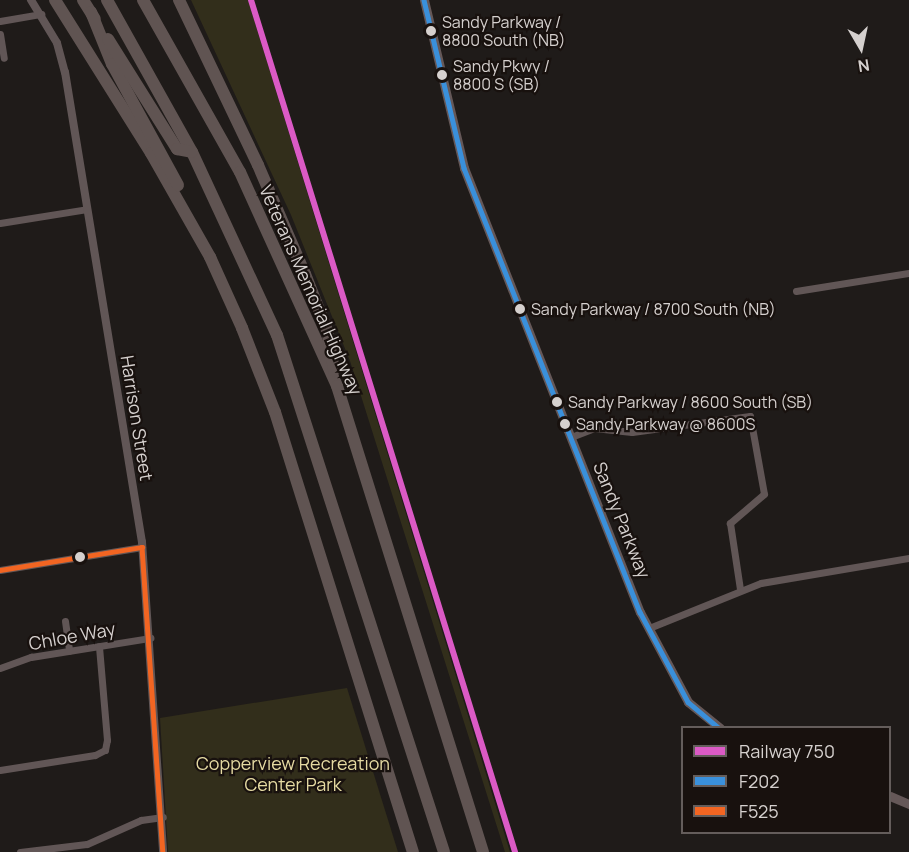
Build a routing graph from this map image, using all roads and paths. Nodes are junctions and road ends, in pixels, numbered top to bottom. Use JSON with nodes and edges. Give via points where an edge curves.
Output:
{"nodes":[{"id":1,"x":31,"y":0,"type":"edge"},
{"id":2,"x":55,"y":0,"type":"edge"},
{"id":3,"x":83,"y":0,"type":"edge"},
{"id":4,"x":107,"y":0,"type":"edge"},
{"id":5,"x":142,"y":0,"type":"edge"},
{"id":6,"x":179,"y":0,"type":"edge"},
{"id":7,"x":424,"y":0,"type":"edge"},
{"id":8,"x":91,"y":12,"type":"junction"},
{"id":9,"x":41,"y":14,"type":"junction"},
{"id":10,"x":0,"y":21,"type":"edge"},
{"id":11,"x":0,"y":34,"type":"edge"},
{"id":12,"x":4,"y":58,"type":"dead end"},
{"id":13,"x":192,"y":153,"type":"junction"},
{"id":14,"x":87,"y":209,"type":"junction"},
{"id":15,"x":0,"y":224,"type":"edge"},
{"id":16,"x":909,"y":273,"type":"edge"},
{"id":17,"x":226,"y":291,"type":"junction"},
{"id":18,"x":796,"y":291,"type":"dead end"},
{"id":19,"x":337,"y":386,"type":"junction"},
{"id":20,"x":571,"y":437,"type":"junction"},
{"id":21,"x":142,"y":547,"type":"junction"},
{"id":22,"x":909,"y":558,"type":"edge"},
{"id":23,"x":0,"y":570,"type":"edge"},
{"id":24,"x":740,"y":589,"type":"junction"},
{"id":25,"x":65,"y":621,"type":"dead end"},
{"id":26,"x":649,"y":628,"type":"junction"},
{"id":27,"x":150,"y":638,"type":"junction"},
{"id":28,"x":99,"y":646,"type":"junction"},
{"id":29,"x":69,"y":651,"type":"junction"},
{"id":30,"x":0,"y":668,"type":"edge"},
{"id":31,"x":718,"y":726,"type":"edge"},
{"id":32,"x":0,"y":770,"type":"edge"},
{"id":33,"x":891,"y":796,"type":"edge"},
{"id":34,"x":909,"y":804,"type":"edge"},
{"id":35,"x":163,"y":817,"type":"junction"},
{"id":36,"x":74,"y":850,"type":"edge"},
{"id":37,"x":20,"y":852,"type":"edge"},
{"id":38,"x":163,"y":852,"type":"edge"},
{"id":39,"x":413,"y":852,"type":"edge"},
{"id":40,"x":444,"y":852,"type":"edge"},
{"id":41,"x":483,"y":852,"type":"edge"}],
"edges":[{"from":1,"to":9,"type":"street","name":"Harrison Street"},
{"from":2,"to":17,"type":"highway","via":[[130,117]]},
{"from":3,"to":8,"type":"highway"},
{"from":4,"to":13,"type":"highway"},
{"from":5,"to":19,"type":"highway","name":"Veterans Memorial Highway","via":[[240,172]]},
{"from":6,"to":19,"type":"highway","via":[[305,274],[327,330]]},
{"from":7,"to":20,"type":"main road","name":"Sandy Parkway","via":[[464,168]]},
{"from":8,"to":13,"type":"highway","via":[[177,149]]},
{"from":8,"to":17,"type":"highway","via":[[112,64],[222,270]]},
{"from":9,"to":10,"type":"street"},
{"from":9,"to":14,"type":"street","name":"Harrison Street","via":[[62,58]]},
{"from":11,"to":12,"type":"street"},
{"from":13,"to":40,"type":"highway","via":[[254,281],[299,397]]},
{"from":14,"to":15,"type":"street"},
{"from":14,"to":21,"type":"street","name":"Harrison Street"},
{"from":16,"to":18,"type":"street"},
{"from":17,"to":39,"type":"highway","via":[[275,412]]},
{"from":19,"to":41,"type":"highway","name":"Veterans Memorial Highway"},
{"from":20,"to":24,"type":"street","via":[[594,428],[633,432],[750,416],[764,494],[730,523]]},
{"from":20,"to":26,"type":"main road","name":"Sandy Parkway"},
{"from":21,"to":23,"type":"street"},
{"from":21,"to":27,"type":"street","name":"Harrison Street"},
{"from":22,"to":24,"type":"street","via":[[786,577]]},
{"from":24,"to":26,"type":"street"},
{"from":25,"to":29,"type":"street"},
{"from":26,"to":31,"type":"main road","name":"Sandy Parkway","via":[[688,702]]},
{"from":27,"to":28,"type":"street","name":"Chloe Way"},
{"from":27,"to":35,"type":"street","name":"Harrison Street"},
{"from":28,"to":29,"type":"street","name":"Chloe Way"},
{"from":28,"to":32,"type":"street","via":[[105,750],[95,755]]},
{"from":29,"to":30,"type":"street","name":"Chloe Way","via":[[31,657]]},
{"from":33,"to":34,"type":"main road"},
{"from":35,"to":36,"type":"street","via":[[141,820]]},
{"from":35,"to":38,"type":"street","name":"Harrison Street"},
{"from":36,"to":37,"type":"street"}]}
